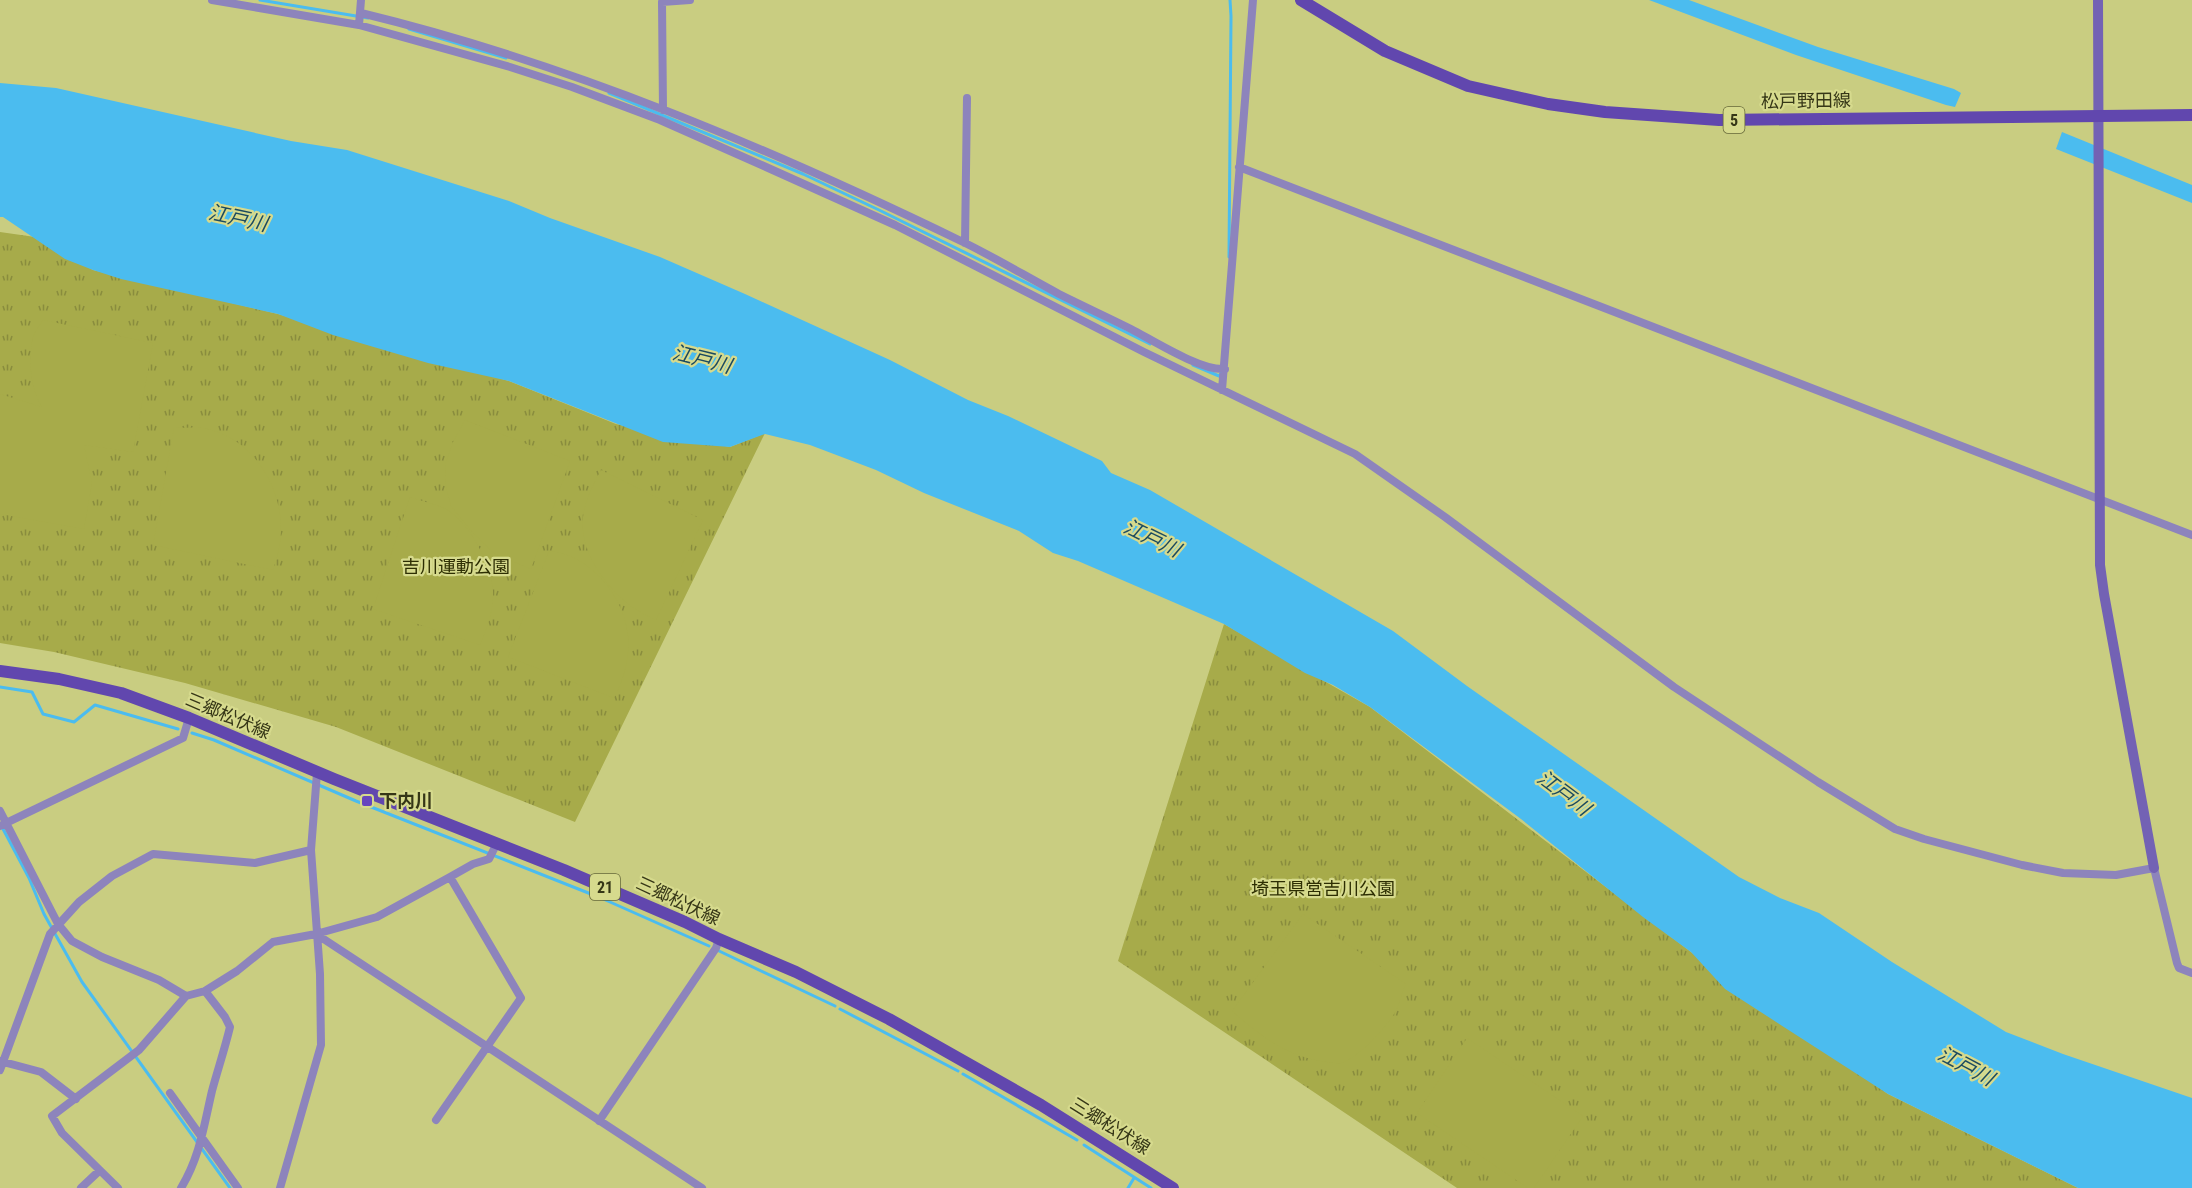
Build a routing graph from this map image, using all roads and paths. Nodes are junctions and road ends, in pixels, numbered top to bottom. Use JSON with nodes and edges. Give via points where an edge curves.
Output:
{"nodes":[{"id":1,"x":212,"y":0,"type":"edge"},
{"id":2,"x":361,"y":0,"type":"edge"},
{"id":3,"x":690,"y":0,"type":"edge"},
{"id":4,"x":1253,"y":0,"type":"edge"},
{"id":5,"x":1301,"y":0,"type":"edge"},
{"id":6,"x":2098,"y":0,"type":"edge"},
{"id":7,"x":361,"y":13,"type":"junction"},
{"id":8,"x":358,"y":25,"type":"junction"},
{"id":9,"x":967,"y":98,"type":"dead end"},
{"id":10,"x":663,"y":108,"type":"junction"},
{"id":11,"x":2192,"y":115,"type":"edge"},
{"id":12,"x":2098,"y":116,"type":"junction"},
{"id":13,"x":660,"y":120,"type":"junction"},
{"id":14,"x":1239,"y":167,"type":"junction"},
{"id":15,"x":965,"y":243,"type":"junction"},
{"id":16,"x":1225,"y":369,"type":"junction"},
{"id":17,"x":1222,"y":390,"type":"junction"},
{"id":18,"x":2099,"y":500,"type":"junction"},
{"id":19,"x":2192,"y":535,"type":"edge"},
{"id":20,"x":0,"y":671,"type":"edge"},
{"id":21,"x":189,"y":718,"type":"junction"},
{"id":22,"x":316,"y":781,"type":"junction"},
{"id":23,"x":0,"y":811,"type":"edge"},
{"id":24,"x":3,"y":824,"type":"edge"},
{"id":25,"x":496,"y":847,"type":"junction"},
{"id":26,"x":311,"y":850,"type":"junction"},
{"id":27,"x":2154,"y":868,"type":"junction"},
{"id":28,"x":450,"y":877,"type":"junction"},
{"id":29,"x":58,"y":924,"type":"junction"},
{"id":30,"x":316,"y":934,"type":"junction"},
{"id":31,"x":719,"y":939,"type":"junction"},
{"id":32,"x":2192,"y":973,"type":"edge"},
{"id":33,"x":205,"y":991,"type":"junction"},
{"id":34,"x":186,"y":996,"type":"junction"},
{"id":35,"x":486,"y":1046,"type":"junction"},
{"id":36,"x":1,"y":1061,"type":"edge"},
{"id":37,"x":0,"y":1070,"type":"edge"},
{"id":38,"x":170,"y":1093,"type":"dead end"},
{"id":39,"x":76,"y":1099,"type":"junction"},
{"id":40,"x":436,"y":1120,"type":"dead end"},
{"id":41,"x":599,"y":1121,"type":"junction"},
{"id":42,"x":202,"y":1138,"type":"junction"},
{"id":43,"x":99,"y":1171,"type":"junction"},
{"id":44,"x":81,"y":1188,"type":"edge"},
{"id":45,"x":118,"y":1188,"type":"edge"},
{"id":46,"x":181,"y":1188,"type":"edge"},
{"id":47,"x":238,"y":1188,"type":"edge"},
{"id":48,"x":280,"y":1188,"type":"edge"},
{"id":49,"x":702,"y":1188,"type":"edge"},
{"id":50,"x":1173,"y":1188,"type":"edge"}],
"edges":[{"from":1,"to":8,"type":"street"},
{"from":2,"to":7,"type":"street"},
{"from":3,"to":10,"type":"street","via":[[662,2]]},
{"from":4,"to":14,"type":"street"},
{"from":5,"to":12,"type":"main road","name":"松戸野田線","number":"5","via":[[1385,51],[1468,86],[1548,104],[1719,120]]},
{"from":6,"to":12,"type":"street"},
{"from":7,"to":8,"type":"street"},
{"from":7,"to":10,"type":"street","via":[[594,82]]},
{"from":8,"to":13,"type":"street","via":[[510,67]]},
{"from":9,"to":15,"type":"street"},
{"from":10,"to":13,"type":"street"},
{"from":10,"to":15,"type":"street"},
{"from":11,"to":12,"type":"main road","name":"松戸野田線","number":"5"},
{"from":12,"to":18,"type":"street"},
{"from":13,"to":17,"type":"street","via":[[895,225]]},
{"from":14,"to":16,"type":"street"},
{"from":14,"to":18,"type":"street"},
{"from":15,"to":16,"type":"street","via":[[1184,356],[1215,370]]},
{"from":16,"to":17,"type":"street"},
{"from":17,"to":27,"type":"street","via":[[1355,454],[1674,687],[1895,829],[2063,873],[2116,875]]},
{"from":18,"to":19,"type":"street"},
{"from":18,"to":27,"type":"street","via":[[2104,594]]},
{"from":20,"to":21,"type":"main road","name":"三郷松伏線","number":"21","via":[[121,693]]},
{"from":21,"to":22,"type":"main road","name":"三郷松伏線","number":"21"},
{"from":21,"to":24,"type":"street","via":[[183,738]]},
{"from":22,"to":25,"type":"main road","name":"三郷松伏線","number":"21"},
{"from":22,"to":26,"type":"street"},
{"from":23,"to":24,"type":"street"},
{"from":24,"to":29,"type":"street"},
{"from":25,"to":28,"type":"street","via":[[489,859]]},
{"from":25,"to":31,"type":"main road","name":"三郷松伏線","number":"21","via":[[586,879]]},
{"from":26,"to":29,"type":"street","via":[[255,863],[153,854],[112,876]]},
{"from":26,"to":30,"type":"street"},
{"from":27,"to":32,"type":"street","via":[[2177,963],[2179,968]]},
{"from":28,"to":30,"type":"street","via":[[377,917]]},
{"from":28,"to":35,"type":"street","via":[[521,998]]},
{"from":29,"to":34,"type":"street","via":[[72,941]]},
{"from":29,"to":36,"type":"street","via":[[50,934]]},
{"from":30,"to":33,"type":"street","via":[[273,942]]},
{"from":30,"to":35,"type":"street"},
{"from":30,"to":48,"type":"street","via":[[321,1045]]},
{"from":31,"to":41,"type":"street"},
{"from":31,"to":50,"type":"main road","name":"三郷松伏線","number":"21","via":[[889,1019],[1051,1110]]},
{"from":33,"to":34,"type":"street"},
{"from":33,"to":42,"type":"street","via":[[230,1027]]},
{"from":34,"to":39,"type":"street","via":[[139,1050]]},
{"from":35,"to":40,"type":"street"},
{"from":35,"to":41,"type":"street"},
{"from":36,"to":37,"type":"street"},
{"from":36,"to":39,"type":"street","via":[[41,1072]]},
{"from":38,"to":42,"type":"street"},
{"from":39,"to":43,"type":"street","via":[[52,1116],[62,1133]]},
{"from":41,"to":49,"type":"street"},
{"from":42,"to":46,"type":"street","via":[[191,1172]]},
{"from":42,"to":47,"type":"street"},
{"from":43,"to":44,"type":"street"},
{"from":43,"to":45,"type":"street"}]}
